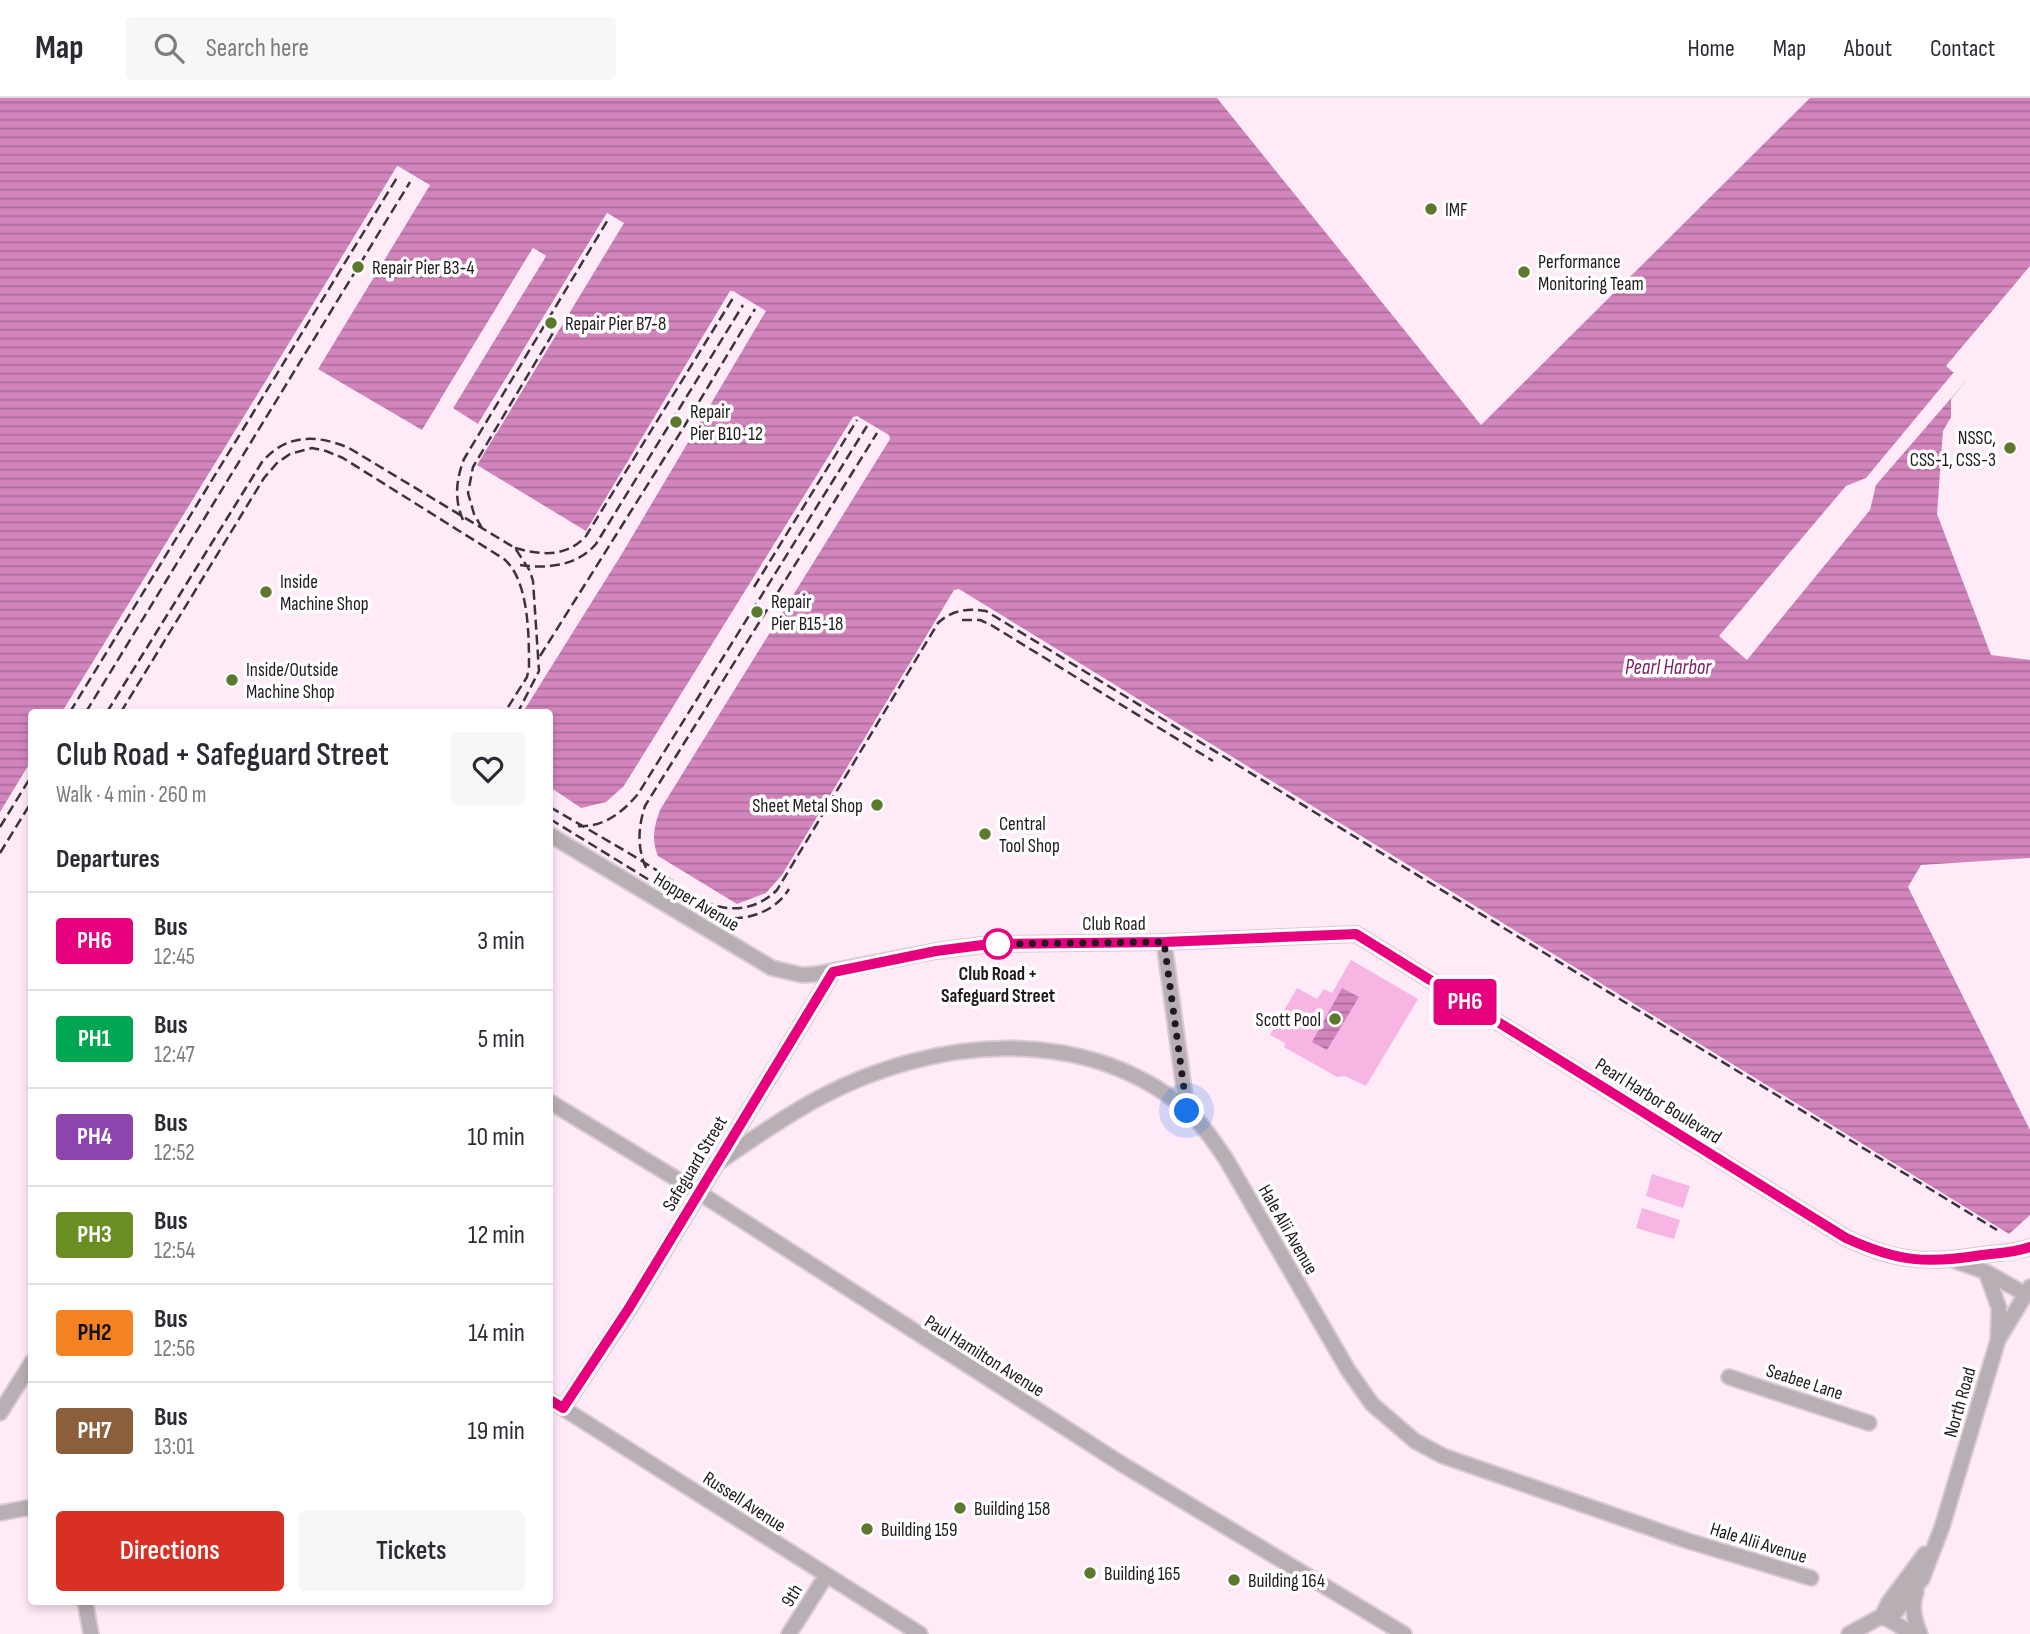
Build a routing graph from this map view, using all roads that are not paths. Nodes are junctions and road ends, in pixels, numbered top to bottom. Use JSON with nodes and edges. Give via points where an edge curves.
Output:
{"nodes":[{"id":1,"x":553,"y":837,"type":"edge"},
{"id":2,"x":1356,"y":934,"type":"joint"},
{"id":3,"x":1164,"y":942,"type":"junction"},
{"id":4,"x":833,"y":972,"type":"junction"},
{"id":5,"x":553,"y":1104,"type":"edge"},
{"id":6,"x":1187,"y":1111,"type":"junction"},
{"id":7,"x":716,"y":1164,"type":"junction"},
{"id":8,"x":698,"y":1192,"type":"junction"},
{"id":9,"x":2030,"y":1247,"type":"edge"},
{"id":10,"x":1955,"y":1260,"type":"junction"},
{"id":11,"x":1986,"y":1272,"type":"junction"},
{"id":12,"x":2027,"y":1290,"type":"edge"},
{"id":13,"x":1998,"y":1340,"type":"junction"},
{"id":14,"x":28,"y":1368,"type":"edge"},
{"id":15,"x":1729,"y":1377,"type":"dead end"},
{"id":16,"x":556,"y":1410,"type":"edge"},
{"id":17,"x":0,"y":1413,"type":"edge"},
{"id":18,"x":1869,"y":1423,"type":"dead end"},
{"id":19,"x":28,"y":1508,"type":"edge"},
{"id":20,"x":0,"y":1513,"type":"edge"},
{"id":21,"x":1939,"y":1534,"type":"junction"},
{"id":22,"x":826,"y":1576,"type":"junction"},
{"id":23,"x":1811,"y":1578,"type":"dead end"},
{"id":24,"x":1917,"y":1588,"type":"junction"},
{"id":25,"x":86,"y":1605,"type":"edge"},
{"id":26,"x":1882,"y":1616,"type":"junction"},
{"id":27,"x":91,"y":1634,"type":"edge"},
{"id":28,"x":789,"y":1634,"type":"edge"},
{"id":29,"x":920,"y":1634,"type":"edge"},
{"id":30,"x":1404,"y":1634,"type":"edge"},
{"id":31,"x":1849,"y":1634,"type":"edge"},
{"id":32,"x":1890,"y":1634,"type":"edge"},
{"id":33,"x":1914,"y":1634,"type":"edge"},
{"id":34,"x":1920,"y":1634,"type":"edge"}],
"edges":[{"from":1,"to":4,"type":"street","name":"Hopper Avenue","via":[[772,968],[802,975]]},
{"from":2,"to":3,"type":"street","name":"Club Road"},
{"from":2,"to":10,"type":"street","name":"Pearl Harbor Boulevard","via":[[1846,1238],[1912,1260]]},
{"from":3,"to":4,"type":"street","name":"Club Road","via":[[990,944]]},
{"from":3,"to":6,"type":"street"},
{"from":4,"to":7,"type":"street","name":"Safeguard Street"},
{"from":5,"to":8,"type":"street","name":"Paul Hamilton Avenue"},
{"from":6,"to":7,"type":"street","name":"Hale Alii Avenue","via":[[1147,1082],[1081,1055],[1008,1047],[941,1054],[879,1071],[820,1097]]},
{"from":6,"to":23,"type":"street","name":"Hale Alii Avenue","via":[[1226,1159],[1348,1370],[1372,1404],[1415,1441],[1443,1456],[1685,1540]]},
{"from":7,"to":8,"type":"street","name":"Safeguard Street"},
{"from":8,"to":16,"type":"street","name":"Safeguard Street","via":[[629,1308]]},
{"from":8,"to":30,"type":"street","name":"Paul Hamilton Avenue","via":[[1119,1463]]},
{"from":9,"to":10,"type":"street"},
{"from":10,"to":11,"type":"street"},
{"from":11,"to":12,"type":"street"},
{"from":11,"to":13,"type":"street","via":[[1998,1308]]},
{"from":12,"to":13,"type":"street","name":"North Road"},
{"from":13,"to":21,"type":"street","name":"North Road"},
{"from":14,"to":17,"type":"street"},
{"from":15,"to":18,"type":"street","name":"Seabee Lane"},
{"from":16,"to":22,"type":"street","name":"Russell Avenue"},
{"from":19,"to":20,"type":"street"},
{"from":21,"to":24,"type":"street","name":"North Road"},
{"from":21,"to":26,"type":"street","name":"North Road"},
{"from":22,"to":28,"type":"street","name":"9th"},
{"from":22,"to":29,"type":"street","name":"Russell Avenue"},
{"from":24,"to":26,"type":"street","name":"North Road","via":[[1895,1613]]},
{"from":24,"to":34,"type":"street","via":[[1912,1603]]},
{"from":25,"to":27,"type":"street"},
{"from":26,"to":31,"type":"street"},
{"from":26,"to":32,"type":"street"},
{"from":26,"to":33,"type":"street"}]}
